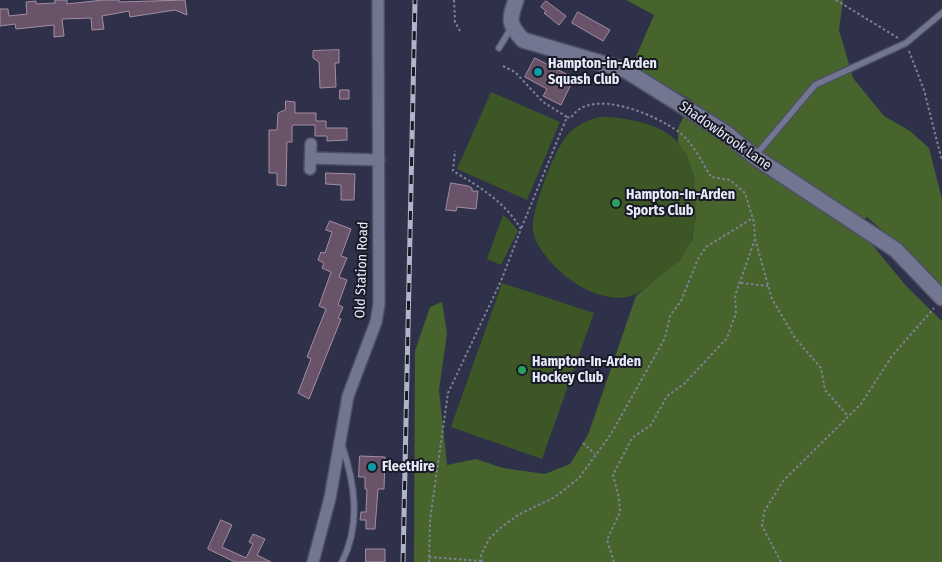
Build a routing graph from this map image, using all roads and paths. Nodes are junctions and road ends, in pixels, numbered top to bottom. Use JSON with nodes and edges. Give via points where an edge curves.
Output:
{"nodes":[{"id":1,"x":378,"y":0,"type":"edge"},
{"id":2,"x":454,"y":0,"type":"edge"},
{"id":3,"x":516,"y":0,"type":"edge"},
{"id":4,"x":836,"y":0,"type":"edge"},
{"id":5,"x":942,"y":13,"type":"edge"},
{"id":6,"x":511,"y":28,"type":"junction"},
{"id":7,"x":460,"y":31,"type":"dead end"},
{"id":8,"x":906,"y":43,"type":"junction"},
{"id":9,"x":499,"y":48,"type":"dead end"},
{"id":10,"x":503,"y":66,"type":"dead end"},
{"id":11,"x":567,"y":116,"type":"junction"},
{"id":12,"x":312,"y":144,"type":"dead end"},
{"id":13,"x":456,"y":151,"type":"dead end"},
{"id":14,"x":755,"y":157,"type":"junction"},
{"id":15,"x":379,"y":160,"type":"junction"},
{"id":16,"x":942,"y":161,"type":"edge"},
{"id":17,"x":754,"y":218,"type":"dead end"},
{"id":18,"x":521,"y":229,"type":"junction"},
{"id":19,"x":756,"y":239,"type":"junction"},
{"id":20,"x":740,"y":283,"type":"junction"},
{"id":21,"x":768,"y":286,"type":"junction"},
{"id":22,"x":939,"y":302,"type":"edge"},
{"id":23,"x":848,"y":416,"type":"junction"},
{"id":24,"x":340,"y":438,"type":"junction"},
{"id":25,"x":583,"y":443,"type":"dead end"},
{"id":26,"x":595,"y":454,"type":"junction"},
{"id":27,"x":429,"y":557,"type":"junction"},
{"id":28,"x":466,"y":561,"type":"edge"},
{"id":29,"x":313,"y":562,"type":"edge"},
{"id":30,"x":342,"y":562,"type":"edge"},
{"id":31,"x":429,"y":562,"type":"edge"},
{"id":32,"x":481,"y":562,"type":"edge"},
{"id":33,"x":614,"y":562,"type":"edge"},
{"id":34,"x":781,"y":562,"type":"edge"}],
"edges":[{"from":1,"to":15,"type":"street","name":"Old Station Road"},
{"from":2,"to":7,"type":"path","via":[[455,22]]},
{"from":3,"to":6,"type":"street","via":[[510,17]]},
{"from":4,"to":8,"type":"path"},
{"from":5,"to":8,"type":"lane"},
{"from":6,"to":9,"type":"lane"},
{"from":6,"to":14,"type":"street","name":"Shadowbrook Lane","via":[[523,40],[625,70],[726,133]]},
{"from":8,"to":14,"type":"lane","via":[[815,86]]},
{"from":8,"to":16,"type":"path","via":[[924,90]]},
{"from":10,"to":11,"type":"path","via":[[515,72],[543,102]]},
{"from":11,"to":18,"type":"path"},
{"from":11,"to":19,"type":"path","via":[[571,118],[575,111],[593,102],[643,111],[680,133],[711,177],[730,180],[745,192]]},
{"from":12,"to":15,"type":"street","via":[[310,164]]},
{"from":13,"to":18,"type":"path","via":[[453,171],[511,212]]},
{"from":14,"to":22,"type":"street","name":"Shadowbrook Lane","via":[[896,250]]},
{"from":15,"to":24,"type":"street","name":"Old Station Road","via":[[380,280],[376,322],[348,396]]},
{"from":17,"to":26,"type":"path","via":[[706,247],[681,301],[670,316],[665,338],[611,434]]},
{"from":18,"to":27,"type":"path","via":[[501,281],[448,392],[430,520]]},
{"from":19,"to":20,"type":"path"},
{"from":19,"to":21,"type":"path"},
{"from":20,"to":21,"type":"path"},
{"from":20,"to":33,"type":"path","via":[[735,296],[736,313],[727,338],[684,384],[667,396],[651,425],[632,438],[613,475],[620,498],[620,512],[607,540]]},
{"from":21,"to":23,"type":"path","via":[[795,338],[821,368],[825,390]]},
{"from":22,"to":23,"type":"path","via":[[892,356],[861,404]]},
{"from":23,"to":34,"type":"path","via":[[783,481],[764,512],[762,526]]},
{"from":24,"to":29,"type":"street","name":"Old Station Road","via":[[330,498]]},
{"from":24,"to":30,"type":"lane","via":[[354,489],[354,519],[349,548]]},
{"from":25,"to":26,"type":"path"},
{"from":26,"to":32,"type":"path","via":[[579,478],[555,497],[518,515],[499,529],[489,539],[480,557]]},
{"from":27,"to":28,"type":"path"},
{"from":27,"to":31,"type":"path"},
{"from":28,"to":32,"type":"path"}]}
